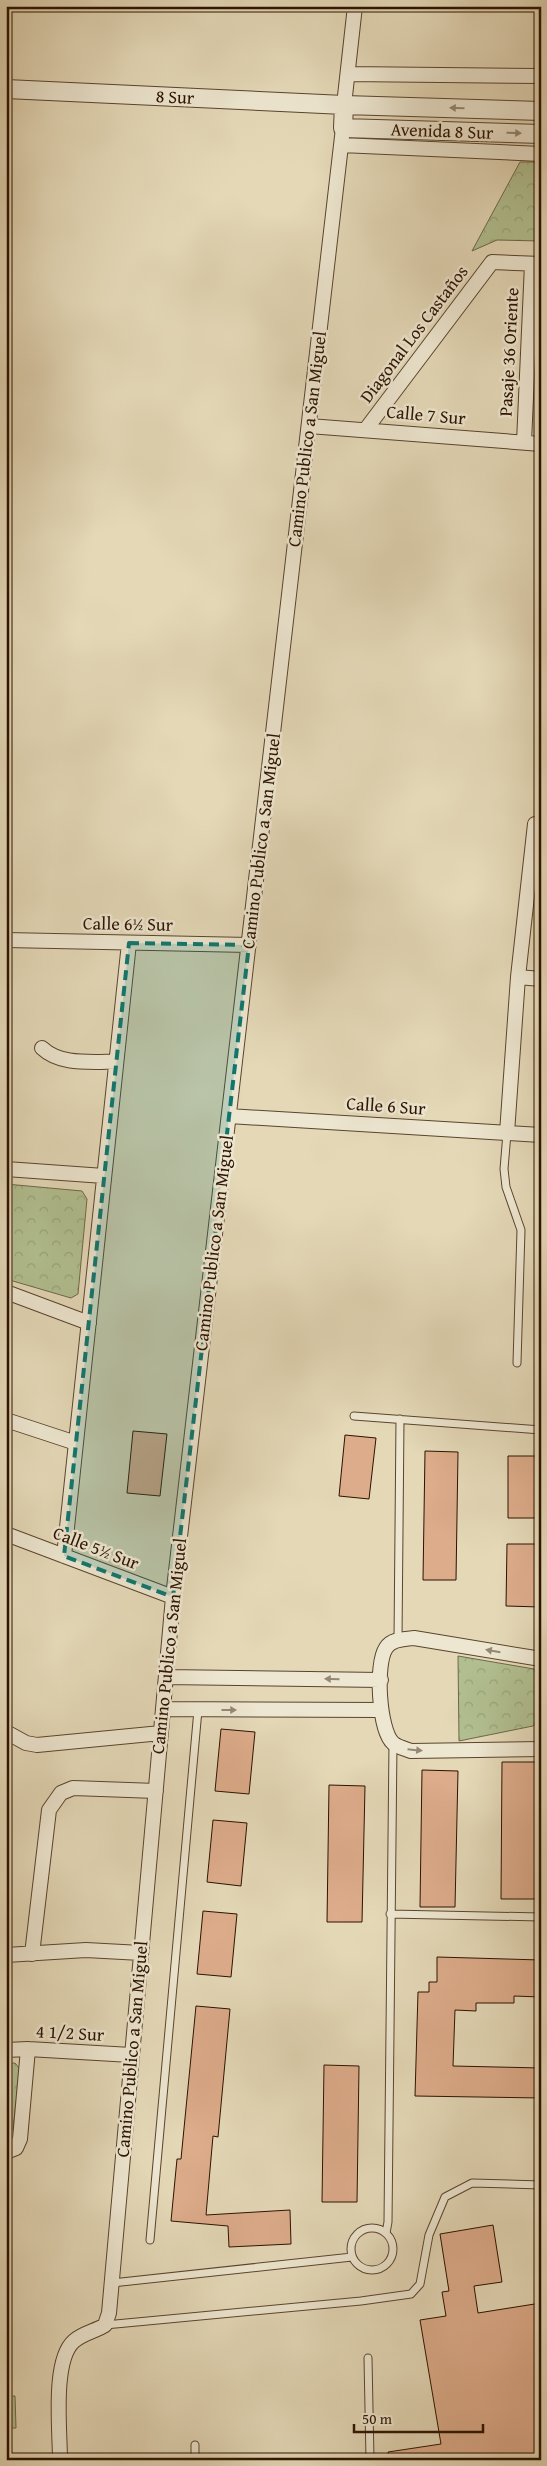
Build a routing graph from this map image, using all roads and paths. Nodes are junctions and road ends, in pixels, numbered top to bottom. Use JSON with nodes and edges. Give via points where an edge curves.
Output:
{"nodes":[{"id":1,"x":355,"y":6,"type":"edge"},
{"id":2,"x":348,"y":74,"type":"junction"},
{"id":3,"x":541,"y":76,"type":"edge"},
{"id":4,"x":6,"y":89,"type":"edge"},
{"id":5,"x":344,"y":105,"type":"junction"},
{"id":6,"x":541,"y":111,"type":"edge"},
{"id":7,"x":541,"y":134,"type":"edge"},
{"id":8,"x":342,"y":136,"type":"junction"},
{"id":9,"x":541,"y":154,"type":"edge"},
{"id":10,"x":537,"y":264,"type":"edge"},
{"id":11,"x":309,"y":426,"type":"junction"},
{"id":12,"x":366,"y":429,"type":"junction"},
{"id":13,"x":524,"y":442,"type":"junction"},
{"id":14,"x":541,"y":444,"type":"edge"},
{"id":15,"x":535,"y":824,"type":"dead end"},
{"id":16,"x":6,"y":940,"type":"edge"},
{"id":17,"x":129,"y":942,"type":"junction"},
{"id":18,"x":249,"y":945,"type":"junction"},
{"id":19,"x":518,"y":977,"type":"junction"},
{"id":20,"x":541,"y":979,"type":"edge"},
{"id":21,"x":42,"y":1048,"type":"dead end"},
{"id":22,"x":116,"y":1062,"type":"junction"},
{"id":23,"x":229,"y":1116,"type":"junction"},
{"id":24,"x":507,"y":1133,"type":"junction"},
{"id":25,"x":541,"y":1135,"type":"edge"},
{"id":26,"x":6,"y":1169,"type":"edge"},
{"id":27,"x":104,"y":1176,"type":"junction"},
{"id":28,"x":6,"y":1292,"type":"edge"},
{"id":29,"x":89,"y":1323,"type":"junction"},
{"id":30,"x":517,"y":1363,"type":"dead end"},
{"id":31,"x":354,"y":1416,"type":"dead end"},
{"id":32,"x":400,"y":1419,"type":"junction"},
{"id":33,"x":6,"y":1420,"type":"edge"},
{"id":34,"x":541,"y":1430,"type":"edge"},
{"id":35,"x":76,"y":1444,"type":"junction"},
{"id":36,"x":6,"y":1534,"type":"edge"},
{"id":37,"x":64,"y":1556,"type":"junction"},
{"id":38,"x":173,"y":1597,"type":"junction"},
{"id":39,"x":398,"y":1640,"type":"junction"},
{"id":40,"x":541,"y":1659,"type":"edge"},
{"id":41,"x":166,"y":1677,"type":"junction"},
{"id":42,"x":381,"y":1680,"type":"junction"},
{"id":43,"x":163,"y":1710,"type":"junction"},
{"id":44,"x":198,"y":1710,"type":"junction"},
{"id":45,"x":381,"y":1710,"type":"junction"},
{"id":46,"x":6,"y":1732,"type":"edge"},
{"id":47,"x":161,"y":1733,"type":"junction"},
{"id":48,"x":394,"y":1743,"type":"junction"},
{"id":49,"x":541,"y":1749,"type":"edge"},
{"id":50,"x":156,"y":1791,"type":"junction"},
{"id":51,"x":390,"y":1914,"type":"junction"},
{"id":52,"x":541,"y":1918,"type":"edge"},
{"id":53,"x":141,"y":1953,"type":"junction"},
{"id":54,"x":32,"y":1954,"type":"junction"},
{"id":55,"x":6,"y":1955,"type":"edge"},
{"id":56,"x":28,"y":2049,"type":"junction"},
{"id":57,"x":6,"y":2050,"type":"edge"},
{"id":58,"x":131,"y":2055,"type":"junction"},
{"id":59,"x":6,"y":2152,"type":"edge"},
{"id":60,"x":541,"y":2185,"type":"edge"},
{"id":61,"x":386,"y":2233,"type":"junction"},
{"id":62,"x":150,"y":2240,"type":"dead end"},
{"id":63,"x":352,"y":2257,"type":"junction"},
{"id":64,"x":112,"y":2283,"type":"junction"},
{"id":65,"x":105,"y":2325,"type":"junction"},
{"id":66,"x":368,"y":2358,"type":"dead end"},
{"id":67,"x":195,"y":2445,"type":"dead end"},
{"id":68,"x":60,"y":2460,"type":"edge"},
{"id":69,"x":195,"y":2460,"type":"edge"},
{"id":70,"x":370,"y":2460,"type":"edge"}],
"edges":[{"from":1,"to":2,"type":"street","name":"Camino Publico a San Miguel"},
{"from":2,"to":3,"type":"street"},
{"from":2,"to":5,"type":"street","name":"Camino Publico a San Miguel"},
{"from":4,"to":5,"type":"street","name":"8 Sur"},
{"from":6,"to":5,"type":"street","name":"Avenida 8 Sur","one_way":true},
{"from":5,"to":8,"type":"street","name":"Camino Publico a San Miguel"},
{"from":8,"to":7,"type":"street","name":"Avenida 8 Sur","one_way":true},
{"from":8,"to":9,"type":"street"},
{"from":8,"to":11,"type":"street","name":"Camino Publico a San Miguel"},
{"from":10,"to":12,"type":"street","name":"Diagonal Los Castaños","via":[[492,262]]},
{"from":10,"to":13,"type":"street","name":"Pasaje 36 Oriente"},
{"from":11,"to":12,"type":"street","name":"Calle 7 Sur"},
{"from":11,"to":18,"type":"street","name":"Camino Publico a San Miguel"},
{"from":12,"to":13,"type":"street","name":"Calle 7 Sur"},
{"from":13,"to":14,"type":"street","name":"Calle 7 Sur"},
{"from":15,"to":19,"type":"street"},
{"from":16,"to":17,"type":"street","name":"Calle 6½ Sur"},
{"from":17,"to":18,"type":"street","name":"Calle 6½ Sur"},
{"from":17,"to":22,"type":"street"},
{"from":18,"to":23,"type":"street","name":"Camino Publico a San Miguel"},
{"from":19,"to":20,"type":"street"},
{"from":19,"to":24,"type":"street"},
{"from":21,"to":22,"type":"street","via":[[65,1060]]},
{"from":22,"to":27,"type":"street"},
{"from":23,"to":24,"type":"street","name":"Calle 6 Sur"},
{"from":23,"to":38,"type":"street","name":"Camino Publico a San Miguel"},
{"from":24,"to":25,"type":"street","name":"Calle 6 Sur"},
{"from":24,"to":30,"type":"lane","via":[[506,1188],[521,1230]]},
{"from":26,"to":27,"type":"street"},
{"from":27,"to":29,"type":"street"},
{"from":28,"to":29,"type":"street"},
{"from":29,"to":35,"type":"street"},
{"from":31,"to":32,"type":"lane"},
{"from":32,"to":34,"type":"lane"},
{"from":32,"to":39,"type":"lane"},
{"from":33,"to":35,"type":"street"},
{"from":35,"to":37,"type":"street"},
{"from":36,"to":37,"type":"street","name":"Calle 5½ Sur"},
{"from":37,"to":38,"type":"street","name":"Calle 5½ Sur"},
{"from":38,"to":41,"type":"street","name":"Camino Publico a San Miguel"},
{"from":40,"to":39,"type":"street","one_way":true,"via":[[414,1638]]},
{"from":39,"to":42,"type":"street","via":[[386,1648],[381,1662]]},
{"from":42,"to":41,"type":"street","one_way":true},
{"from":41,"to":43,"type":"street","name":"Camino Publico a San Miguel"},
{"from":42,"to":45,"type":"street"},
{"from":43,"to":44,"type":"street"},
{"from":43,"to":47,"type":"street","name":"Camino Publico a San Miguel"},
{"from":44,"to":45,"type":"street","one_way":true},
{"from":44,"to":62,"type":"lane"},
{"from":45,"to":48,"type":"street","via":[[386,1732]]},
{"from":46,"to":47,"type":"street","via":[[26,1743],[37,1744]]},
{"from":47,"to":50,"type":"street","name":"Camino Publico a San Miguel"},
{"from":48,"to":49,"type":"street","one_way":true,"via":[[411,1751]]},
{"from":48,"to":51,"type":"lane"},
{"from":50,"to":53,"type":"street","name":"Camino Publico a San Miguel"},
{"from":50,"to":54,"type":"street","via":[[73,1788],[61,1794],[49,1810]]},
{"from":51,"to":52,"type":"lane"},
{"from":51,"to":61,"type":"lane"},
{"from":53,"to":54,"type":"street","via":[[86,1950]]},
{"from":53,"to":58,"type":"street","name":"Camino Publico a San Miguel"},
{"from":54,"to":55,"type":"street"},
{"from":56,"to":57,"type":"street","name":"4 1/2 Sur"},
{"from":56,"to":58,"type":"street","name":"4 1/2 Sur"},
{"from":56,"to":59,"type":"street","via":[[20,2139],[16,2148]]},
{"from":58,"to":64,"type":"street","name":"Camino Publico a San Miguel"},
{"from":60,"to":65,"type":"lane","via":[[472,2182],[445,2196],[429,2235],[420,2284],[411,2294]]},
{"from":61,"to":63,"type":"lane","via":[[374,2228],[361,2231],[352,2241]]},
{"from":61,"to":63,"type":"lane","via":[[393,2251],[386,2264],[366,2268]]},
{"from":63,"to":64,"type":"lane"},
{"from":64,"to":65,"type":"street","name":"Camino Publico a San Miguel"},
{"from":65,"to":68,"type":"street","via":[[75,2340],[61,2362]]},
{"from":66,"to":70,"type":"lane"},
{"from":67,"to":69,"type":"lane"}]}
